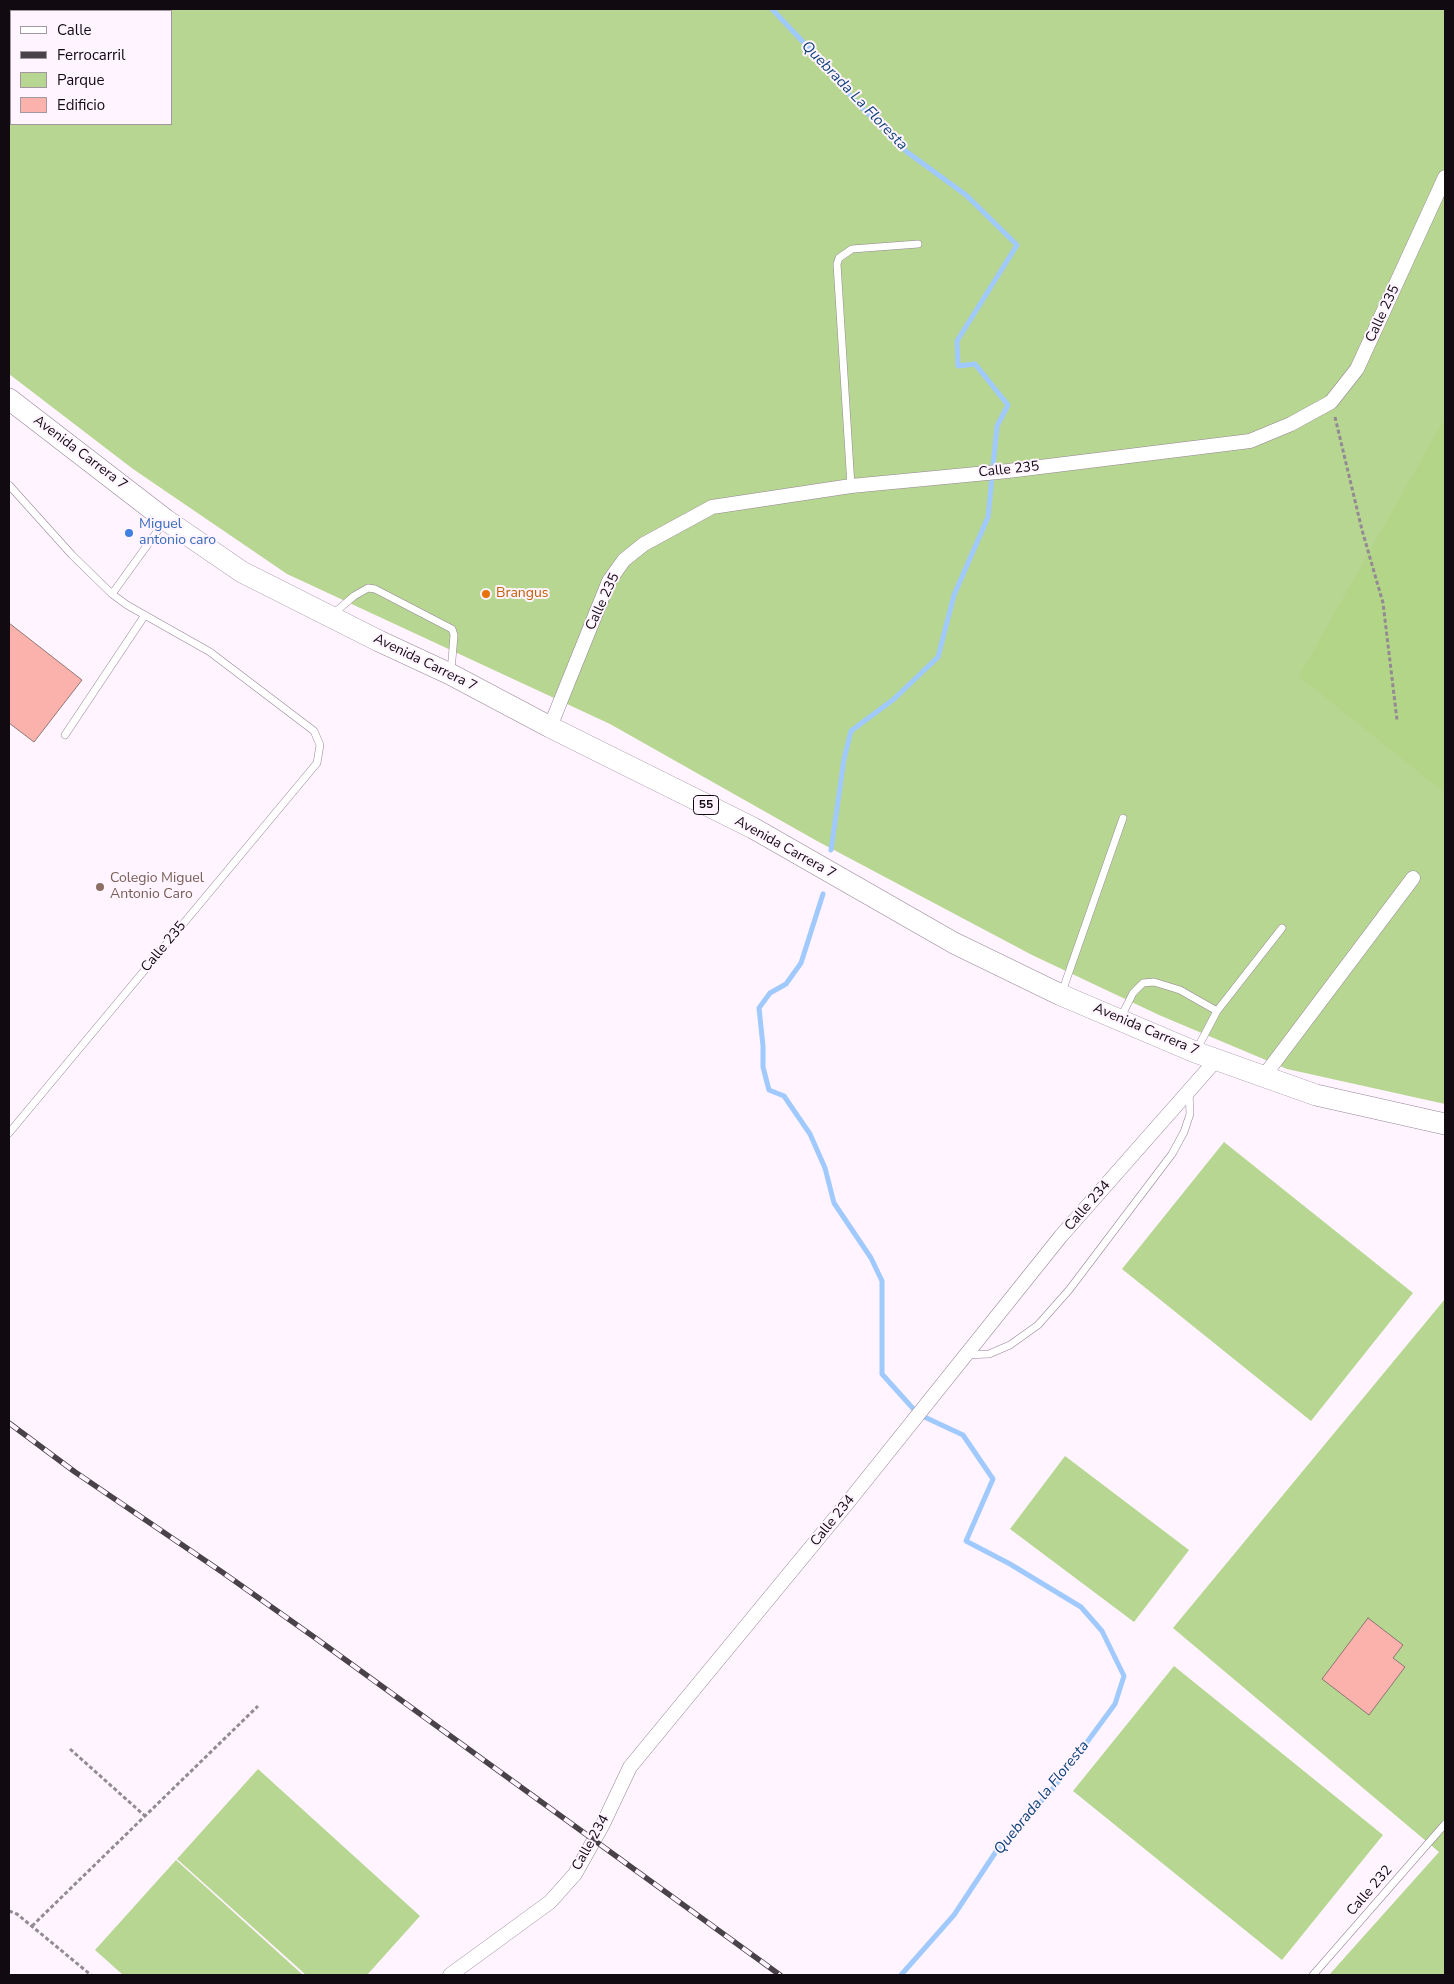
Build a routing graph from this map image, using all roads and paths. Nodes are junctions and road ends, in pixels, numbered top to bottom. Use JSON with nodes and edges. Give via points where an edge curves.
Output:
{"nodes":[{"id":1,"x":1445,"y":177,"type":"edge"},
{"id":2,"x":918,"y":244,"type":"dead end"},
{"id":3,"x":9,"y":399,"type":"edge"},
{"id":4,"x":1331,"y":402,"type":"junction"},
{"id":5,"x":9,"y":485,"type":"edge"},
{"id":6,"x":851,"y":486,"type":"junction"},
{"id":7,"x":166,"y":520,"type":"junction"},
{"id":8,"x":112,"y":594,"type":"junction"},
{"id":9,"x":145,"y":615,"type":"junction"},
{"id":10,"x":331,"y":616,"type":"junction"},
{"id":11,"x":450,"y":674,"type":"junction"},
{"id":12,"x":1397,"y":720,"type":"dead end"},
{"id":13,"x":550,"y":727,"type":"junction"},
{"id":14,"x":65,"y":735,"type":"dead end"},
{"id":15,"x":1123,"y":818,"type":"dead end"},
{"id":16,"x":1413,"y":878,"type":"dead end"},
{"id":17,"x":1282,"y":928,"type":"dead end"},
{"id":18,"x":1061,"y":994,"type":"junction"},
{"id":19,"x":1217,"y":1011,"type":"junction"},
{"id":20,"x":1120,"y":1020,"type":"junction"},
{"id":21,"x":1195,"y":1052,"type":"junction"},
{"id":22,"x":1217,"y":1058,"type":"junction"},
{"id":23,"x":1264,"y":1076,"type":"junction"},
{"id":24,"x":1188,"y":1091,"type":"junction"},
{"id":25,"x":1445,"y":1124,"type":"edge"},
{"id":26,"x":9,"y":1133,"type":"edge"},
{"id":27,"x":966,"y":1354,"type":"junction"},
{"id":28,"x":258,"y":1706,"type":"dead end"},
{"id":29,"x":70,"y":1748,"type":"dead end"},
{"id":30,"x":145,"y":1816,"type":"junction"},
{"id":31,"x":1445,"y":1824,"type":"edge"},
{"id":32,"x":9,"y":1911,"type":"edge"},
{"id":33,"x":32,"y":1926,"type":"junction"},
{"id":34,"x":91,"y":1975,"type":"edge"},
{"id":35,"x":450,"y":1975,"type":"edge"},
{"id":36,"x":1313,"y":1975,"type":"edge"}],
"edges":[{"from":1,"to":4,"type":"street","name":"Calle 235","via":[[1357,369]]},
{"from":2,"to":6,"type":"lane","via":[[852,249],[839,258],[837,264]]},
{"from":3,"to":7,"type":"main road","name":"Avenida Carrera 7","number":"55"},
{"from":4,"to":6,"type":"street","name":"Calle 235","via":[[1250,441],[1008,471]]},
{"from":4,"to":12,"type":"path","via":[[1383,603]]},
{"from":5,"to":8,"type":"lane"},
{"from":6,"to":13,"type":"street","name":"Calle 235","via":[[712,507],[644,544],[624,560],[610,581]]},
{"from":7,"to":8,"type":"lane"},
{"from":7,"to":10,"type":"main road","name":"Avenida Carrera 7","number":"55","via":[[242,572]]},
{"from":8,"to":9,"type":"lane"},
{"from":9,"to":14,"type":"lane"},
{"from":9,"to":26,"type":"lane","name":"Calle 235","via":[[210,652],[314,731],[320,745],[317,764]]},
{"from":10,"to":11,"type":"main road","name":"Avenida Carrera 7","number":"55"},
{"from":10,"to":11,"type":"lane","via":[[354,596],[368,588],[375,589],[452,629]]},
{"from":11,"to":13,"type":"main road","name":"Avenida Carrera 7","number":"55"},
{"from":13,"to":18,"type":"main road","name":"Avenida Carrera 7","number":"55","via":[[753,828],[954,943]]},
{"from":15,"to":18,"type":"lane"},
{"from":16,"to":23,"type":"street"},
{"from":17,"to":19,"type":"lane"},
{"from":18,"to":20,"type":"main road","name":"Avenida Carrera 7","number":"55"},
{"from":19,"to":20,"type":"lane","via":[[1180,990],[1154,982],[1143,983],[1133,993]]},
{"from":19,"to":21,"type":"lane"},
{"from":20,"to":21,"type":"main road","name":"Avenida Carrera 7","number":"55"},
{"from":21,"to":22,"type":"main road","name":"Avenida Carrera 7","number":"55"},
{"from":22,"to":23,"type":"main road","name":"Avenida Carrera 7","number":"55"},
{"from":22,"to":24,"type":"street","name":"Calle 234"},
{"from":23,"to":25,"type":"main road","name":"Avenida Carrera 7","number":"55","via":[[1316,1095]]},
{"from":24,"to":27,"type":"street","name":"Calle 234","via":[[1061,1236]]},
{"from":24,"to":27,"type":"lane","via":[[1190,1114],[1172,1154],[1069,1290],[1038,1325],[1010,1346],[989,1354]]},
{"from":27,"to":35,"type":"street","name":"Calle 234","via":[[630,1767],[575,1874],[550,1902]]},
{"from":28,"to":30,"type":"path"},
{"from":29,"to":30,"type":"path"},
{"from":30,"to":33,"type":"path"},
{"from":31,"to":36,"type":"lane","name":"Calle 232"},
{"from":32,"to":33,"type":"path"},
{"from":33,"to":34,"type":"path"}]}
